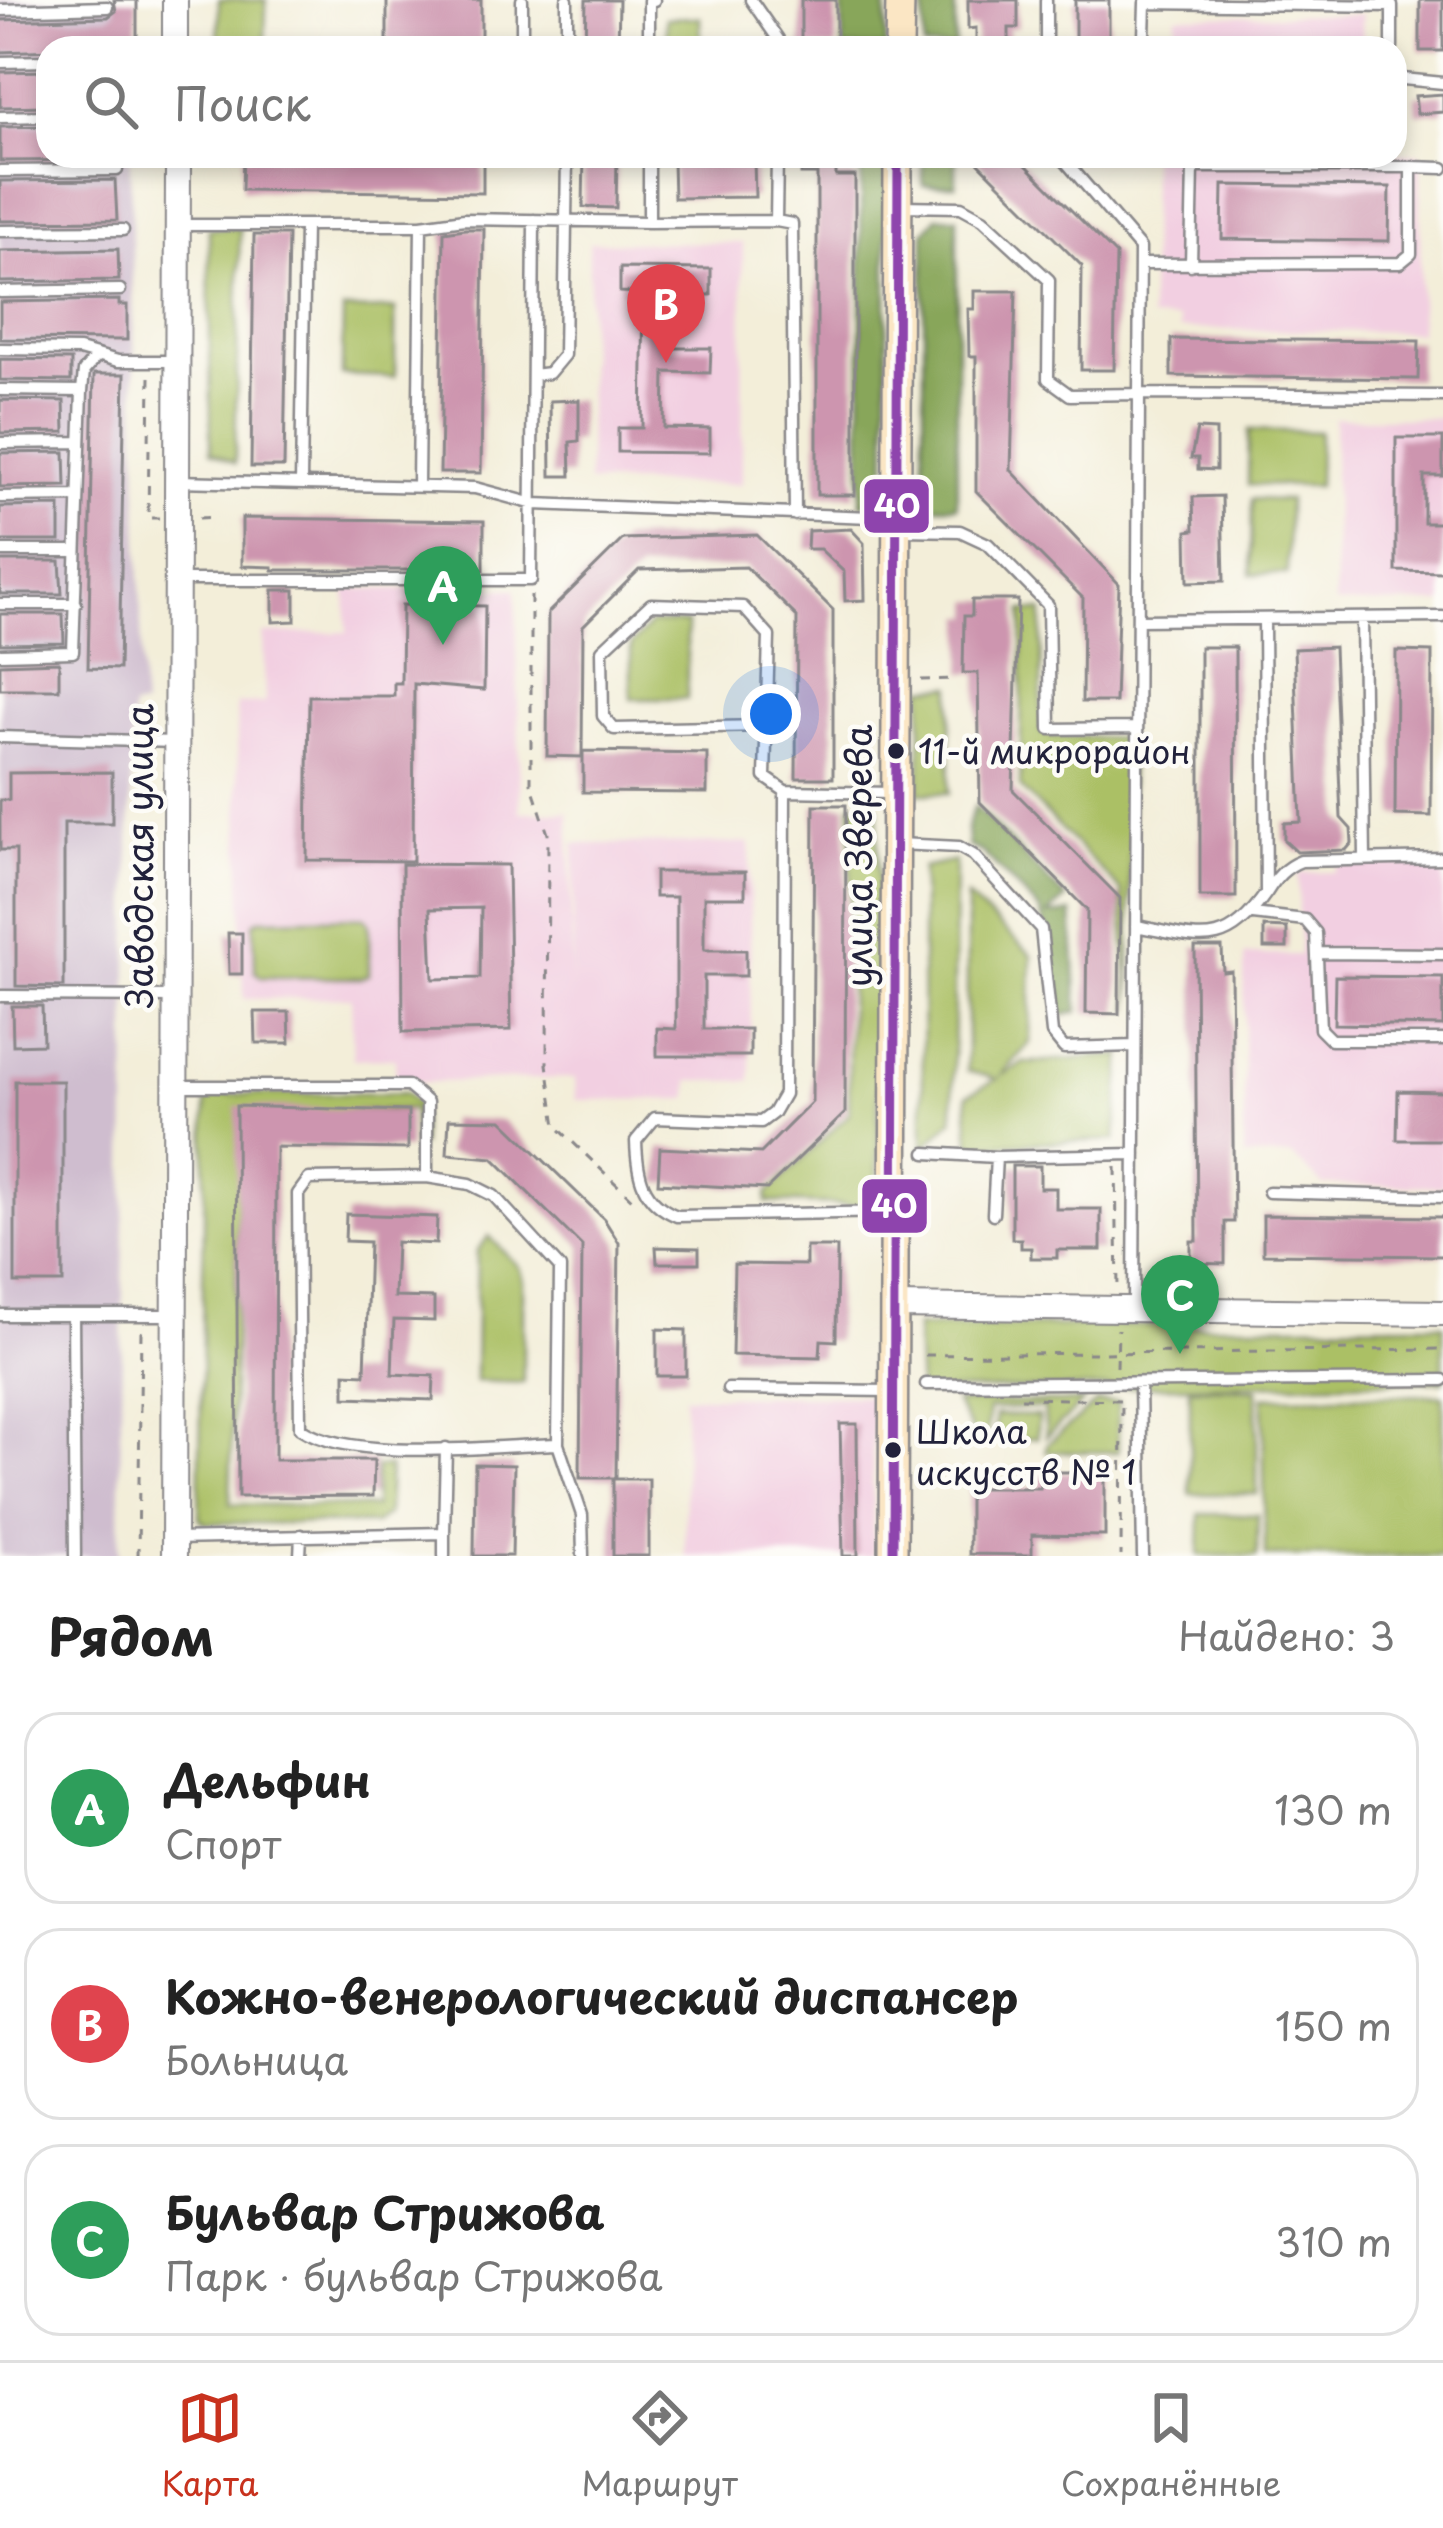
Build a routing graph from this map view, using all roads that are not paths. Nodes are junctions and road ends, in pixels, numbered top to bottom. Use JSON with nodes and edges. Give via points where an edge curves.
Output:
{"nodes":[{"id":1,"x":522,"y":0,"type":"edge"},
{"id":2,"x":567,"y":0,"type":"edge"},
{"id":3,"x":654,"y":0,"type":"edge"},
{"id":4,"x":751,"y":0,"type":"edge"},
{"id":5,"x":900,"y":0,"type":"edge"},
{"id":6,"x":1046,"y":0,"type":"edge"},
{"id":7,"x":107,"y":7,"type":"dead end"},
{"id":8,"x":0,"y":10,"type":"edge"},
{"id":9,"x":522,"y":36,"type":"edge"},
{"id":10,"x":567,"y":36,"type":"edge"},
{"id":11,"x":650,"y":36,"type":"edge"},
{"id":12,"x":776,"y":36,"type":"edge"},
{"id":13,"x":899,"y":36,"type":"edge"},
{"id":14,"x":1046,"y":36,"type":"edge"},
{"id":15,"x":1144,"y":36,"type":"edge"},
{"id":16,"x":1392,"y":36,"type":"edge"},
{"id":17,"x":36,"y":61,"type":"edge"},
{"id":18,"x":0,"y":62,"type":"edge"},
{"id":19,"x":1407,"y":79,"type":"edge"},
{"id":20,"x":1443,"y":83,"type":"edge"},
{"id":21,"x":36,"y":116,"type":"edge"},
{"id":22,"x":0,"y":117,"type":"edge"},
{"id":23,"x":1407,"y":166,"type":"edge"},
{"id":24,"x":1411,"y":166,"type":"junction"},
{"id":25,"x":178,"y":168,"type":"edge"},
{"id":26,"x":567,"y":168,"type":"edge"},
{"id":27,"x":650,"y":168,"type":"edge"},
{"id":28,"x":777,"y":168,"type":"edge"},
{"id":29,"x":898,"y":168,"type":"edge"},
{"id":30,"x":1071,"y":168,"type":"edge"},
{"id":31,"x":1193,"y":168,"type":"edge"},
{"id":32,"x":1443,"y":168,"type":"edge"},
{"id":33,"x":117,"y":170,"type":"dead end"},
{"id":34,"x":0,"y":171,"type":"edge"},
{"id":35,"x":897,"y":206,"type":"junction"},
{"id":36,"x":534,"y":220,"type":"junction"},
{"id":37,"x":567,"y":220,"type":"junction"},
{"id":38,"x":776,"y":221,"type":"junction"},
{"id":39,"x":649,"y":222,"type":"junction"},
{"id":40,"x":180,"y":225,"type":"junction"},
{"id":41,"x":305,"y":225,"type":"junction"},
{"id":42,"x":421,"y":225,"type":"junction"},
{"id":43,"x":123,"y":230,"type":"dead end"},
{"id":44,"x":0,"y":231,"type":"edge"},
{"id":45,"x":1140,"y":264,"type":"junction"},
{"id":46,"x":1191,"y":265,"type":"junction"},
{"id":47,"x":119,"y":290,"type":"dead end"},
{"id":48,"x":0,"y":292,"type":"edge"},
{"id":49,"x":0,"y":349,"type":"edge"},
{"id":50,"x":96,"y":357,"type":"junction"},
{"id":51,"x":178,"y":362,"type":"junction"},
{"id":52,"x":533,"y":375,"type":"junction"},
{"id":53,"x":0,"y":391,"type":"edge"},
{"id":54,"x":82,"y":391,"type":"junction"},
{"id":55,"x":1138,"y":394,"type":"junction"},
{"id":56,"x":1443,"y":397,"type":"edge"},
{"id":57,"x":79,"y":442,"type":"junction"},
{"id":58,"x":0,"y":443,"type":"edge"},
{"id":59,"x":177,"y":481,"type":"junction"},
{"id":60,"x":301,"y":483,"type":"junction"},
{"id":61,"x":418,"y":485,"type":"junction"},
{"id":62,"x":78,"y":496,"type":"junction"},
{"id":63,"x":0,"y":497,"type":"edge"},
{"id":64,"x":534,"y":505,"type":"junction"},
{"id":65,"x":795,"y":515,"type":"junction"},
{"id":66,"x":897,"y":524,"type":"junction"},
{"id":67,"x":0,"y":551,"type":"edge"},
{"id":68,"x":76,"y":551,"type":"junction"},
{"id":69,"x":176,"y":580,"type":"junction"},
{"id":70,"x":0,"y":604,"type":"edge"},
{"id":71,"x":76,"y":604,"type":"junction"},
{"id":72,"x":1443,"y":617,"type":"edge"},
{"id":73,"x":1361,"y":618,"type":"junction"},
{"id":74,"x":1264,"y":619,"type":"junction"},
{"id":75,"x":1139,"y":620,"type":"junction"},
{"id":76,"x":0,"y":654,"type":"edge"},
{"id":77,"x":766,"y":726,"type":"junction"},
{"id":78,"x":1137,"y":728,"type":"junction"},
{"id":79,"x":0,"y":737,"type":"edge"},
{"id":80,"x":175,"y":742,"type":"junction"},
{"id":81,"x":785,"y":791,"type":"junction"},
{"id":82,"x":895,"y":794,"type":"junction"},
{"id":83,"x":894,"y":844,"type":"junction"},
{"id":84,"x":1443,"y":858,"type":"edge"},
{"id":85,"x":1364,"y":860,"type":"junction"},
{"id":86,"x":1266,"y":893,"type":"junction"},
{"id":87,"x":1253,"y":914,"type":"junction"},
{"id":88,"x":1136,"y":926,"type":"junction"},
{"id":89,"x":1317,"y":953,"type":"junction"},
{"id":90,"x":1443,"y":954,"type":"edge"},
{"id":91,"x":0,"y":996,"type":"edge"},
{"id":92,"x":176,"y":997,"type":"junction"},
{"id":93,"x":1443,"y":1040,"type":"edge"},
{"id":94,"x":1135,"y":1046,"type":"junction"},
{"id":95,"x":177,"y":1086,"type":"junction"},
{"id":96,"x":926,"y":1153,"type":"dead end"},
{"id":97,"x":1135,"y":1154,"type":"junction"},
{"id":98,"x":996,"y":1156,"type":"junction"},
{"id":99,"x":428,"y":1177,"type":"junction"},
{"id":100,"x":1268,"y":1192,"type":"dead end"},
{"id":101,"x":1443,"y":1197,"type":"edge"},
{"id":102,"x":896,"y":1212,"type":"junction"},
{"id":103,"x":992,"y":1214,"type":"dead end"},
{"id":104,"x":894,"y":1306,"type":"junction"},
{"id":105,"x":1126,"y":1311,"type":"junction"},
{"id":106,"x":1443,"y":1313,"type":"edge"},
{"id":107,"x":0,"y":1315,"type":"edge"},
{"id":108,"x":73,"y":1315,"type":"junction"},
{"id":109,"x":174,"y":1315,"type":"junction"},
{"id":110,"x":1443,"y":1380,"type":"edge"},
{"id":111,"x":926,"y":1384,"type":"dead end"},
{"id":112,"x":1140,"y":1384,"type":"junction"},
{"id":113,"x":728,"y":1389,"type":"dead end"},
{"id":114,"x":894,"y":1391,"type":"junction"},
{"id":115,"x":558,"y":1444,"type":"junction"},
{"id":116,"x":446,"y":1448,"type":"junction"},
{"id":117,"x":444,"y":1533,"type":"junction"},
{"id":118,"x":301,"y":1535,"type":"junction"},
{"id":119,"x":174,"y":1547,"type":"edge"},
{"id":120,"x":75,"y":1556,"type":"edge"},
{"id":121,"x":300,"y":1556,"type":"edge"},
{"id":122,"x":444,"y":1556,"type":"edge"},
{"id":123,"x":583,"y":1556,"type":"edge"},
{"id":124,"x":893,"y":1556,"type":"edge"},
{"id":125,"x":1143,"y":1556,"type":"edge"}],
"edges":[{"from":1,"to":9,"type":"lane"},
{"from":2,"to":10,"type":"lane"},
{"from":3,"to":11,"type":"lane"},
{"from":4,"to":12,"type":"lane"},
{"from":5,"to":13,"type":"main road"},
{"from":6,"to":14,"type":"lane"},
{"from":7,"to":8,"type":"lane"},
{"from":15,"to":16,"type":"lane","via":[[1145,3],[1392,6]]},
{"from":17,"to":18,"type":"lane"},
{"from":19,"to":20,"type":"lane"},
{"from":21,"to":22,"type":"lane"},
{"from":23,"to":24,"type":"lane"},
{"from":24,"to":32,"type":"lane"},
{"from":24,"to":46,"type":"lane","via":[[1411,254],[1400,263]]},
{"from":25,"to":40,"type":"street","name":"Заводская улица"},
{"from":26,"to":37,"type":"lane"},
{"from":27,"to":39,"type":"lane"},
{"from":28,"to":38,"type":"lane"},
{"from":29,"to":35,"type":"main road","name":"улица Зверева"},
{"from":30,"to":45,"type":"lane","via":[[1140,248]]},
{"from":31,"to":46,"type":"lane"},
{"from":33,"to":34,"type":"lane"},
{"from":35,"to":55,"type":"lane","via":[[961,207],[1049,280],[1048,379],[1070,395]]},
{"from":35,"to":66,"type":"main road","name":"улица Зверева"},
{"from":36,"to":37,"type":"lane"},
{"from":36,"to":42,"type":"lane"},
{"from":36,"to":52,"type":"lane"},
{"from":37,"to":39,"type":"lane"},
{"from":37,"to":52,"type":"lane","via":[[564,355],[549,373]]},
{"from":38,"to":39,"type":"lane"},
{"from":38,"to":65,"type":"lane","via":[[792,224]]},
{"from":40,"to":41,"type":"lane"},
{"from":40,"to":51,"type":"street","name":"Заводская улица"},
{"from":41,"to":42,"type":"lane"},
{"from":41,"to":60,"type":"lane"},
{"from":42,"to":61,"type":"lane"},
{"from":43,"to":44,"type":"lane"},
{"from":45,"to":46,"type":"lane"},
{"from":45,"to":55,"type":"lane"},
{"from":47,"to":48,"type":"lane"},
{"from":49,"to":50,"type":"lane"},
{"from":50,"to":51,"type":"lane"},
{"from":50,"to":54,"type":"lane"},
{"from":51,"to":59,"type":"street","name":"Заводская улица"},
{"from":52,"to":64,"type":"lane"},
{"from":53,"to":54,"type":"lane"},
{"from":54,"to":57,"type":"lane"},
{"from":55,"to":56,"type":"lane"},
{"from":55,"to":75,"type":"lane"},
{"from":57,"to":58,"type":"lane"},
{"from":57,"to":62,"type":"lane"},
{"from":59,"to":60,"type":"lane"},
{"from":59,"to":69,"type":"street","name":"Заводская улица"},
{"from":60,"to":61,"type":"lane"},
{"from":61,"to":64,"type":"lane","via":[[476,488]]},
{"from":62,"to":63,"type":"lane"},
{"from":62,"to":68,"type":"lane"},
{"from":64,"to":65,"type":"lane"},
{"from":64,"to":69,"type":"lane","via":[[531,580]]},
{"from":65,"to":66,"type":"lane"},
{"from":66,"to":78,"type":"lane","via":[[960,531],[988,544],[1048,605],[1050,729]]},
{"from":66,"to":82,"type":"main road","name":"улица Зверева"},
{"from":67,"to":68,"type":"lane"},
{"from":68,"to":71,"type":"lane"},
{"from":69,"to":80,"type":"street","name":"Заводская улица"},
{"from":70,"to":71,"type":"lane"},
{"from":71,"to":76,"type":"lane","via":[[73,652]]},
{"from":72,"to":73,"type":"lane"},
{"from":73,"to":74,"type":"lane"},
{"from":73,"to":85,"type":"lane"},
{"from":74,"to":75,"type":"lane"},
{"from":74,"to":86,"type":"lane"},
{"from":75,"to":78,"type":"lane"},
{"from":77,"to":77,"type":"lane","via":[[770,637],[743,607],[651,604],[602,650],[603,716],[614,729]]},
{"from":77,"to":81,"type":"lane","via":[[765,777]]},
{"from":78,"to":88,"type":"lane"},
{"from":79,"to":80,"type":"lane"},
{"from":80,"to":92,"type":"street","name":"Заводская улица"},
{"from":81,"to":82,"type":"lane"},
{"from":81,"to":102,"type":"lane","via":[[784,1094],[761,1122],[655,1118],[636,1141],[637,1176],[676,1216]]},
{"from":82,"to":83,"type":"main road","name":"улица Зверева"},
{"from":83,"to":94,"type":"lane","via":[[959,847],[1041,928],[1052,1033],[1064,1048]]},
{"from":83,"to":102,"type":"main road","name":"улица Зверева"},
{"from":84,"to":85,"type":"lane"},
{"from":85,"to":86,"type":"lane","via":[[1292,865]]},
{"from":86,"to":87,"type":"lane"},
{"from":87,"to":88,"type":"lane","via":[[1228,933],[1202,938]]},
{"from":87,"to":89,"type":"lane","via":[[1305,920]]},
{"from":88,"to":94,"type":"lane"},
{"from":89,"to":90,"type":"lane"},
{"from":89,"to":93,"type":"lane","via":[[1320,1029],[1331,1040]]},
{"from":91,"to":92,"type":"lane"},
{"from":92,"to":95,"type":"street","name":"Заводская улица"},
{"from":94,"to":97,"type":"lane"},
{"from":95,"to":99,"type":"lane","via":[[408,1087],[427,1102]]},
{"from":95,"to":109,"type":"street","name":"Заводская улица"},
{"from":96,"to":98,"type":"lane"},
{"from":97,"to":98,"type":"lane"},
{"from":97,"to":105,"type":"lane"},
{"from":98,"to":103,"type":"lane"},
{"from":99,"to":115,"type":"lane","via":[[494,1196],[560,1268]]},
{"from":99,"to":116,"type":"lane","via":[[309,1179],[298,1194],[300,1428],[320,1441]]},
{"from":100,"to":101,"type":"lane"},
{"from":102,"to":104,"type":"main road","name":"улица Зверева"},
{"from":104,"to":105,"type":"street"},
{"from":104,"to":114,"type":"main road","name":"улица Зверева"},
{"from":105,"to":106,"type":"street"},
{"from":107,"to":108,"type":"lane"},
{"from":108,"to":109,"type":"lane"},
{"from":108,"to":120,"type":"lane"},
{"from":109,"to":119,"type":"street","name":"Заводская улица"},
{"from":110,"to":112,"type":"lane"},
{"from":111,"to":112,"type":"lane"},
{"from":112,"to":125,"type":"lane"},
{"from":113,"to":114,"type":"lane"},
{"from":114,"to":124,"type":"main road","name":"улица Зверева"},
{"from":115,"to":116,"type":"lane"},
{"from":115,"to":123,"type":"lane","via":[[582,1515]]},
{"from":116,"to":117,"type":"lane"},
{"from":117,"to":118,"type":"lane"},
{"from":117,"to":122,"type":"lane"},
{"from":118,"to":119,"type":"lane"},
{"from":118,"to":121,"type":"lane"}]}
